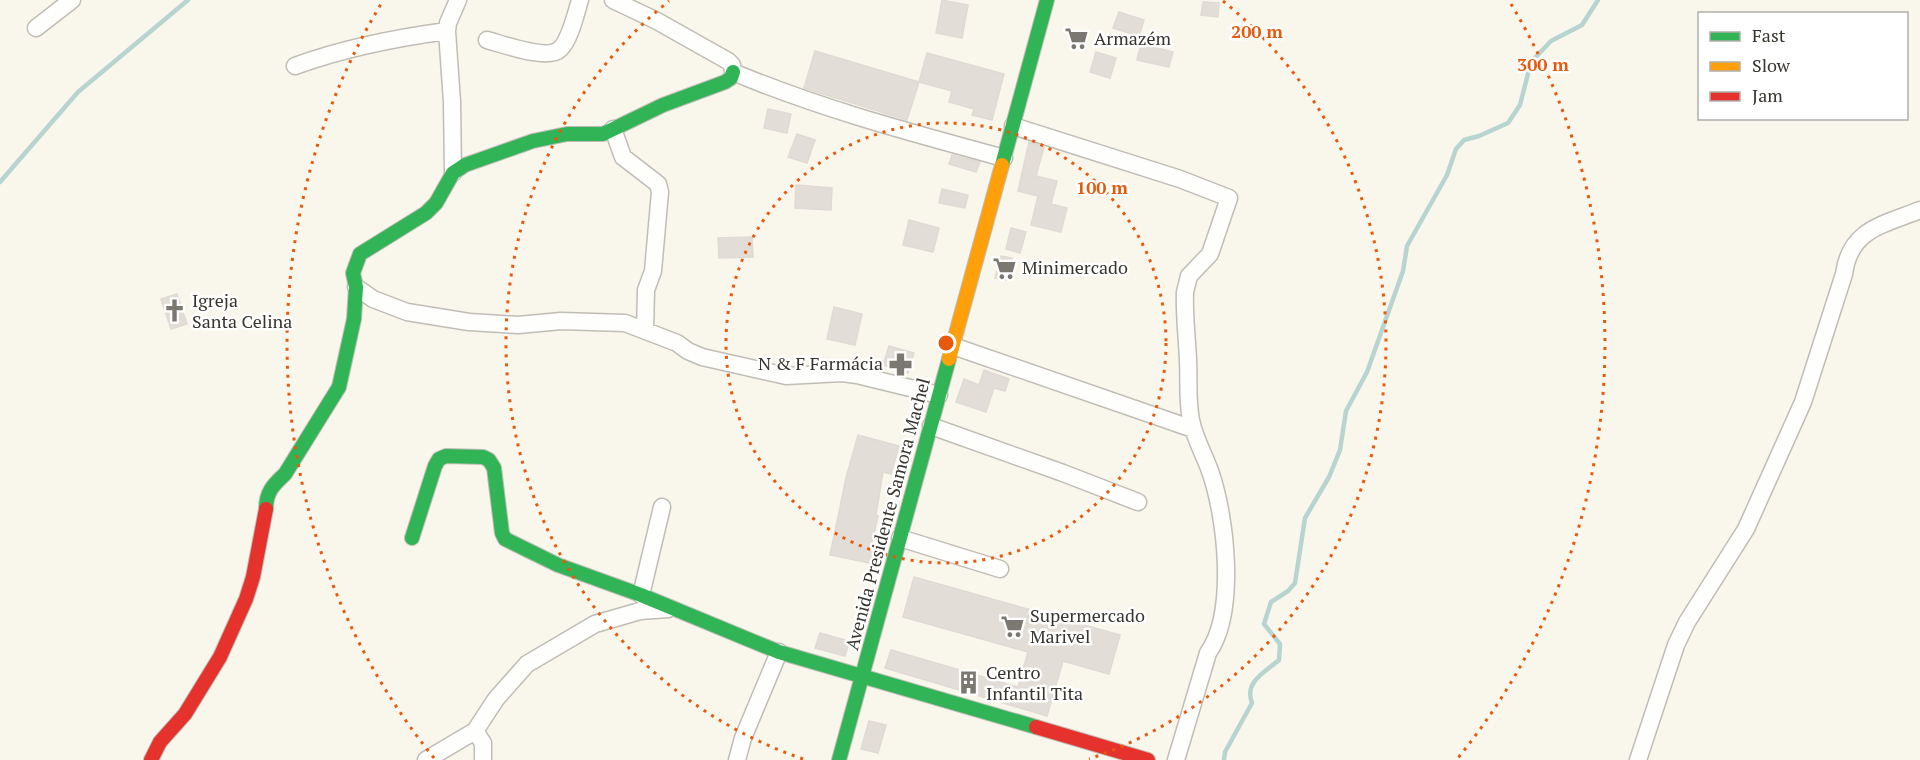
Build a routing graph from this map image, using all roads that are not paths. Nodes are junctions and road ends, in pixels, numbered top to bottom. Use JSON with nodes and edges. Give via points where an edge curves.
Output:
{"nodes":[{"id":1,"x":72,"y":0,"type":"edge"},
{"id":2,"x":458,"y":0,"type":"edge"},
{"id":3,"x":580,"y":0,"type":"edge"},
{"id":4,"x":613,"y":0,"type":"edge"},
{"id":5,"x":1047,"y":0,"type":"edge"},
{"id":6,"x":36,"y":28,"type":"dead end"},
{"id":7,"x":447,"y":31,"type":"junction"},
{"id":8,"x":487,"y":40,"type":"dead end"},
{"id":9,"x":295,"y":66,"type":"dead end"},
{"id":10,"x":733,"y":72,"type":"junction"},
{"id":11,"x":1013,"y":126,"type":"junction"},
{"id":12,"x":613,"y":129,"type":"junction"},
{"id":13,"x":1004,"y":158,"type":"junction"},
{"id":14,"x":453,"y":173,"type":"junction"},
{"id":15,"x":1920,"y":210,"type":"edge"},
{"id":16,"x":356,"y":288,"type":"junction"},
{"id":17,"x":645,"y":330,"type":"junction"},
{"id":18,"x":952,"y":346,"type":"junction"},
{"id":19,"x":939,"y":395,"type":"junction"},
{"id":20,"x":931,"y":426,"type":"junction"},
{"id":21,"x":1193,"y":429,"type":"junction"},
{"id":22,"x":1138,"y":502,"type":"dead end"},
{"id":23,"x":662,"y":507,"type":"dead end"},
{"id":24,"x":412,"y":538,"type":"dead end"},
{"id":25,"x":900,"y":538,"type":"junction"},
{"id":26,"x":1000,"y":569,"type":"dead end"},
{"id":27,"x":641,"y":595,"type":"junction"},
{"id":28,"x":672,"y":609,"type":"junction"},
{"id":29,"x":778,"y":652,"type":"junction"},
{"id":30,"x":862,"y":677,"type":"junction"},
{"id":31,"x":475,"y":731,"type":"junction"},
{"id":32,"x":151,"y":760,"type":"edge"},
{"id":33,"x":426,"y":760,"type":"edge"},
{"id":34,"x":483,"y":760,"type":"edge"},
{"id":35,"x":737,"y":760,"type":"edge"},
{"id":36,"x":839,"y":760,"type":"edge"},
{"id":37,"x":1148,"y":760,"type":"edge"},
{"id":38,"x":1176,"y":760,"type":"edge"},
{"id":39,"x":1638,"y":760,"type":"edge"}],
"edges":[{"from":1,"to":6,"type":"street"},
{"from":2,"to":7,"type":"street"},
{"from":3,"to":8,"type":"street","via":[[560,50],[539,53]]},
{"from":4,"to":10,"type":"street","via":[[728,61]]},
{"from":5,"to":11,"type":"street","name":"Avenida Presidente Samora Machel"},
{"from":7,"to":9,"type":"street","via":[[362,46]]},
{"from":7,"to":14,"type":"street"},
{"from":10,"to":12,"type":"street","via":[[725,82]]},
{"from":10,"to":13,"type":"street","via":[[842,112]]},
{"from":11,"to":13,"type":"street","name":"Avenida Presidente Samora Machel"},
{"from":11,"to":21,"type":"street","via":[[1229,198],[1210,254],[1190,276],[1185,292]]},
{"from":12,"to":14,"type":"street","via":[[594,135],[567,134],[533,141]]},
{"from":12,"to":17,"type":"street","via":[[623,157],[654,180],[660,192],[652,271],[646,290]]},
{"from":13,"to":18,"type":"street","name":"Avenida Presidente Samora Machel"},
{"from":14,"to":16,"type":"street","via":[[426,213],[360,254],[353,273]]},
{"from":15,"to":39,"type":"street","via":[[1871,230],[1855,243],[1846,258],[1803,402],[1746,529],[1676,645]]},
{"from":16,"to":17,"type":"street","via":[[407,312],[459,320],[518,325],[609,321]]},
{"from":16,"to":32,"type":"street","via":[[354,319],[339,387],[285,474],[272,485],[266,497],[250,588],[220,657]]},
{"from":17,"to":19,"type":"street","via":[[702,357],[786,376],[842,373]]},
{"from":18,"to":19,"type":"street","name":"Avenida Presidente Samora Machel"},
{"from":18,"to":21,"type":"street"},
{"from":19,"to":20,"type":"street","name":"Avenida Presidente Samora Machel"},
{"from":20,"to":22,"type":"street"},
{"from":20,"to":25,"type":"street","name":"Avenida Presidente Samora Machel"},
{"from":21,"to":38,"type":"street","via":[[1220,504],[1226,561],[1220,628],[1208,653]]},
{"from":23,"to":27,"type":"street"},
{"from":24,"to":27,"type":"street","via":[[439,459],[483,458],[494,468],[505,539],[558,565]]},
{"from":25,"to":26,"type":"street"},
{"from":25,"to":30,"type":"street","name":"Avenida Presidente Samora Machel"},
{"from":27,"to":28,"type":"street"},
{"from":28,"to":29,"type":"street"},
{"from":28,"to":31,"type":"street","via":[[640,611],[595,624],[527,664],[496,699]]},
{"from":29,"to":30,"type":"street"},
{"from":29,"to":35,"type":"street"},
{"from":30,"to":36,"type":"street","name":"Avenida Presidente Samora Machel"},
{"from":30,"to":37,"type":"street"},
{"from":31,"to":33,"type":"street"},
{"from":31,"to":34,"type":"street","via":[[483,743]]}]}
